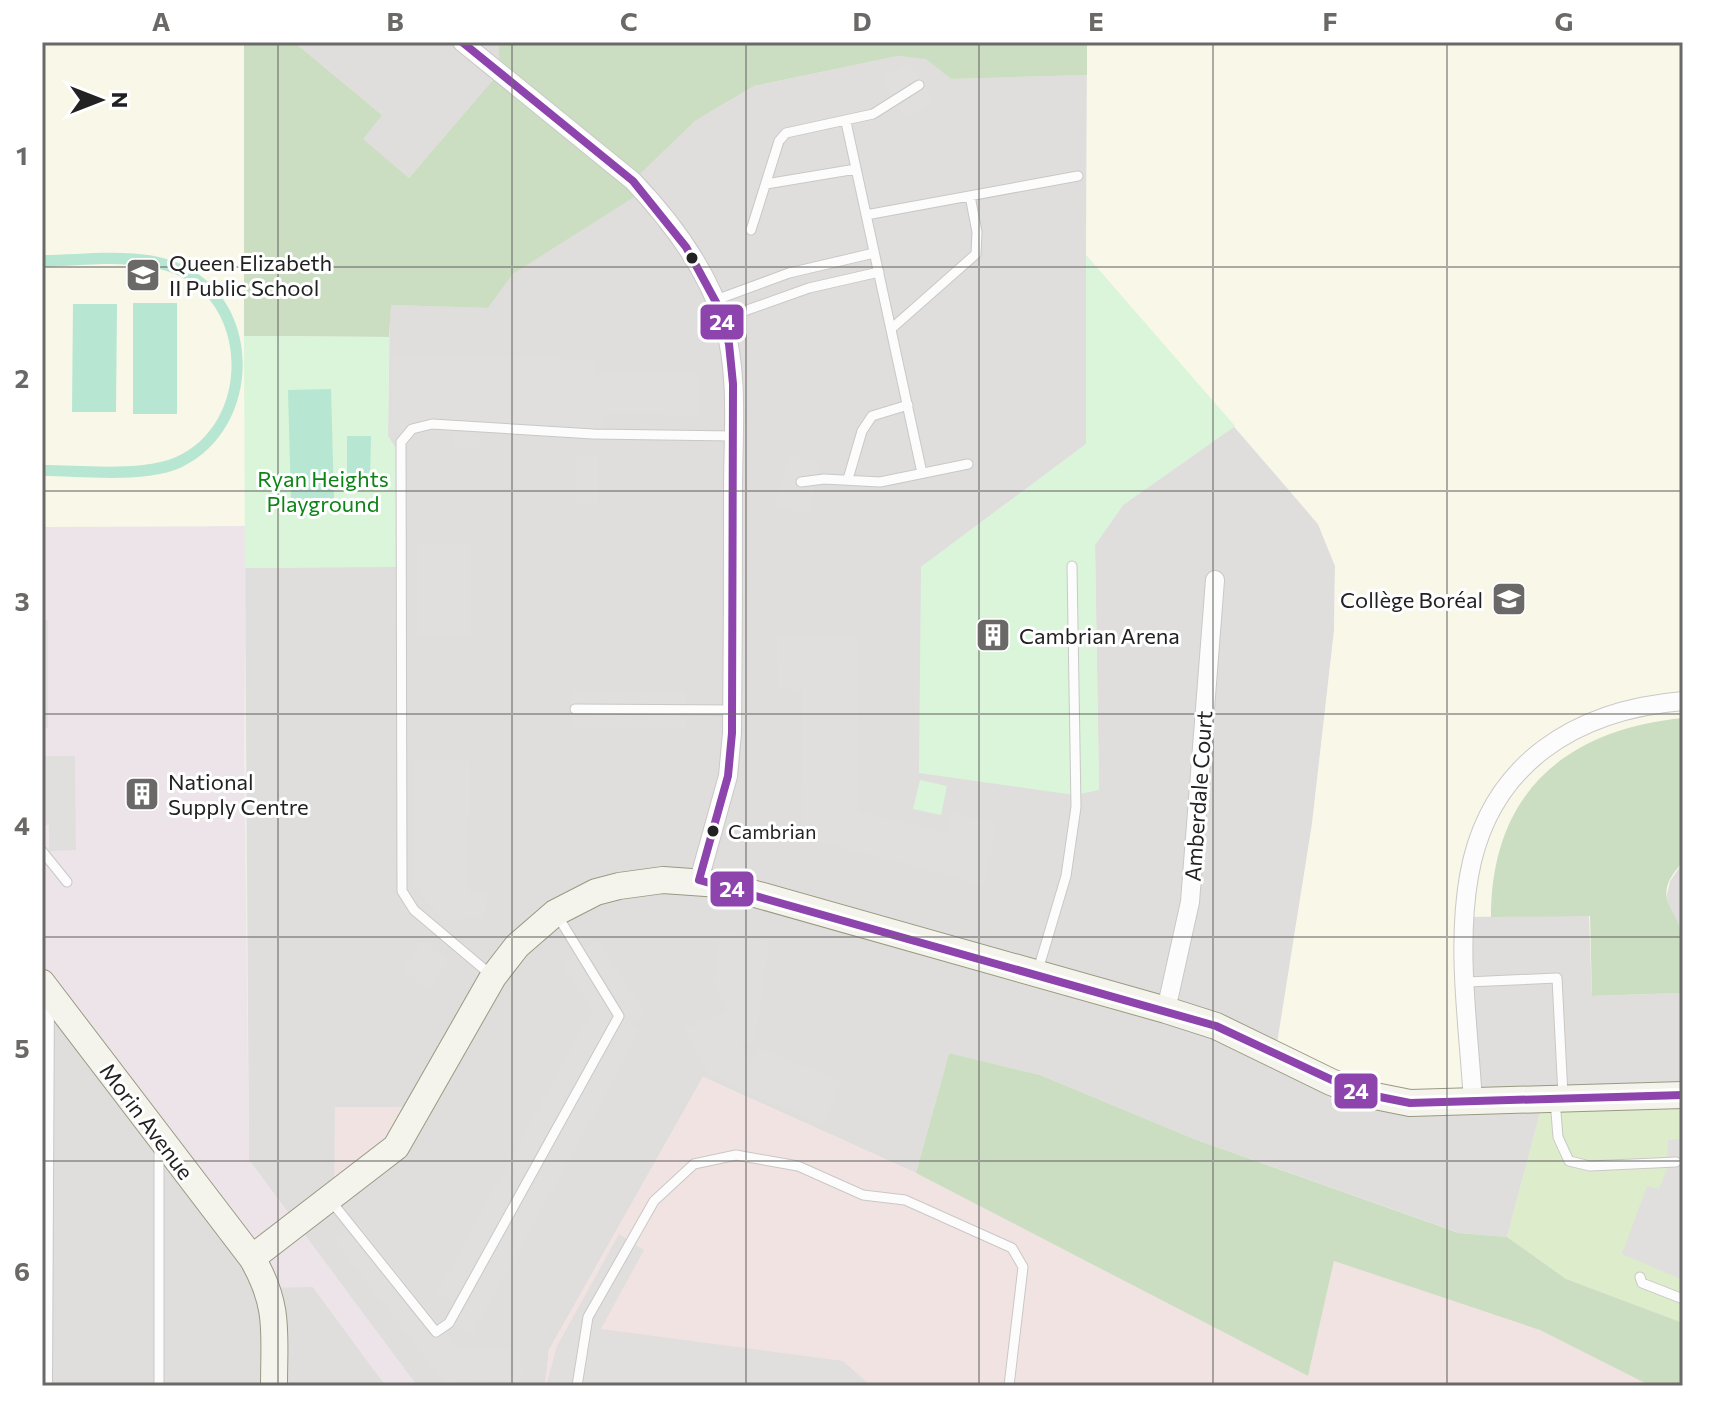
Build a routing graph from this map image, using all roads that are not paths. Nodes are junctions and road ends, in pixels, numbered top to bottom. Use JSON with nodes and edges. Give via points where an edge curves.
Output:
{"nodes":[{"id":1,"x":462,"y":42,"type":"edge"},
{"id":2,"x":919,"y":85,"type":"dead end"},
{"id":3,"x":846,"y":122,"type":"junction"},
{"id":4,"x":856,"y":169,"type":"junction"},
{"id":5,"x":1078,"y":176,"type":"dead end"},
{"id":6,"x":766,"y":184,"type":"junction"},
{"id":7,"x":970,"y":196,"type":"junction"},
{"id":8,"x":866,"y":215,"type":"junction"},
{"id":9,"x":751,"y":230,"type":"dead end"},
{"id":10,"x":874,"y":253,"type":"junction"},
{"id":11,"x":879,"y":272,"type":"junction"},
{"id":12,"x":713,"y":301,"type":"junction"},
{"id":13,"x":722,"y":319,"type":"junction"},
{"id":14,"x":891,"y":329,"type":"junction"},
{"id":15,"x":908,"y":405,"type":"junction"},
{"id":16,"x":733,"y":436,"type":"junction"},
{"id":17,"x":968,"y":464,"type":"dead end"},
{"id":18,"x":922,"y":473,"type":"junction"},
{"id":19,"x":848,"y":479,"type":"junction"},
{"id":20,"x":801,"y":482,"type":"dead end"},
{"id":21,"x":1072,"y":566,"type":"dead end"},
{"id":22,"x":1215,"y":580,"type":"dead end"},
{"id":23,"x":1683,"y":701,"type":"edge"},
{"id":24,"x":575,"y":709,"type":"dead end"},
{"id":25,"x":732,"y":710,"type":"junction"},
{"id":26,"x":42,"y":851,"type":"edge"},
{"id":27,"x":699,"y":880,"type":"junction"},
{"id":28,"x":67,"y":882,"type":"dead end"},
{"id":29,"x":555,"y":913,"type":"junction"},
{"id":30,"x":1037,"y":973,"type":"junction"},
{"id":31,"x":493,"y":977,"type":"junction"},
{"id":32,"x":1467,"y":982,"type":"junction"},
{"id":33,"x":44,"y":985,"type":"edge"},
{"id":34,"x":1166,"y":1010,"type":"junction"},
{"id":35,"x":1683,"y":1095,"type":"edge"},
{"id":36,"x":1559,"y":1100,"type":"junction"},
{"id":37,"x":1473,"y":1103,"type":"junction"},
{"id":38,"x":159,"y":1137,"type":"junction"},
{"id":39,"x":43,"y":1160,"type":"edge"},
{"id":40,"x":1676,"y":1162,"type":"dead end"},
{"id":41,"x":330,"y":1200,"type":"junction"},
{"id":42,"x":252,"y":1258,"type":"junction"},
{"id":43,"x":1640,"y":1277,"type":"dead end"},
{"id":44,"x":1683,"y":1299,"type":"edge"},
{"id":45,"x":43,"y":1386,"type":"edge"},
{"id":46,"x":159,"y":1386,"type":"edge"},
{"id":47,"x":274,"y":1386,"type":"edge"},
{"id":48,"x":577,"y":1386,"type":"edge"},
{"id":49,"x":1009,"y":1386,"type":"edge"}],
"edges":[{"from":1,"to":12,"type":"street","via":[[633,181],[697,267]]},
{"from":2,"to":3,"type":"lane","via":[[873,114]]},
{"from":3,"to":4,"type":"lane"},
{"from":3,"to":6,"type":"lane","via":[[786,133]]},
{"from":4,"to":6,"type":"lane"},
{"from":4,"to":8,"type":"lane"},
{"from":5,"to":7,"type":"lane"},
{"from":6,"to":9,"type":"lane"},
{"from":7,"to":8,"type":"lane"},
{"from":7,"to":14,"type":"lane","via":[[976,254]]},
{"from":8,"to":10,"type":"lane"},
{"from":10,"to":11,"type":"lane"},
{"from":10,"to":12,"type":"lane","via":[[789,273]]},
{"from":11,"to":13,"type":"lane","via":[[809,288]]},
{"from":11,"to":14,"type":"lane"},
{"from":12,"to":13,"type":"street"},
{"from":13,"to":16,"type":"street","via":[[731,363]]},
{"from":14,"to":15,"type":"lane"},
{"from":15,"to":18,"type":"lane"},
{"from":15,"to":19,"type":"lane","via":[[872,416],[862,431]]},
{"from":16,"to":25,"type":"street"},
{"from":16,"to":31,"type":"lane","via":[[432,424],[412,429],[401,442],[402,891],[414,910]]},
{"from":17,"to":18,"type":"lane"},
{"from":18,"to":19,"type":"lane","via":[[880,482]]},
{"from":19,"to":20,"type":"lane"},
{"from":21,"to":30,"type":"lane","via":[[1076,807],[1066,876]]},
{"from":22,"to":34,"type":"street","name":"Amberdale Court","via":[[1190,902]]},
{"from":23,"to":32,"type":"street","via":[[1632,707],[1584,723],[1551,743],[1513,780],[1474,855],[1464,930]]},
{"from":24,"to":25,"type":"lane"},
{"from":25,"to":27,"type":"street","via":[[728,776]]},
{"from":26,"to":28,"type":"lane"},
{"from":27,"to":29,"type":"street","via":[[619,886]]},
{"from":27,"to":30,"type":"street"},
{"from":29,"to":31,"type":"street","via":[[517,946]]},
{"from":29,"to":41,"type":"lane","via":[[619,1016],[449,1323],[436,1332]]},
{"from":30,"to":34,"type":"street"},
{"from":31,"to":41,"type":"street","via":[[402,1139]]},
{"from":32,"to":36,"type":"lane","via":[[1557,978]]},
{"from":32,"to":37,"type":"street"},
{"from":33,"to":38,"type":"street","name":"Morin Avenue"},
{"from":33,"to":39,"type":"street"},
{"from":34,"to":37,"type":"street","via":[[1216,1026],[1360,1093],[1410,1103]]},
{"from":35,"to":36,"type":"street"},
{"from":36,"to":37,"type":"street"},
{"from":36,"to":40,"type":"lane","via":[[1558,1137],[1569,1161],[1590,1166]]},
{"from":38,"to":42,"type":"street","name":"Morin Avenue"},
{"from":38,"to":46,"type":"lane"},
{"from":39,"to":45,"type":"street"},
{"from":41,"to":42,"type":"street"},
{"from":42,"to":47,"type":"street","name":"Morin Avenue","via":[[273,1303]]},
{"from":43,"to":44,"type":"lane","via":[[1642,1283]]},
{"from":48,"to":49,"type":"lane","via":[[588,1317],[654,1201],[694,1164],[736,1155],[798,1166],[863,1195],[905,1200],[1012,1248],[1023,1267]]}]}
